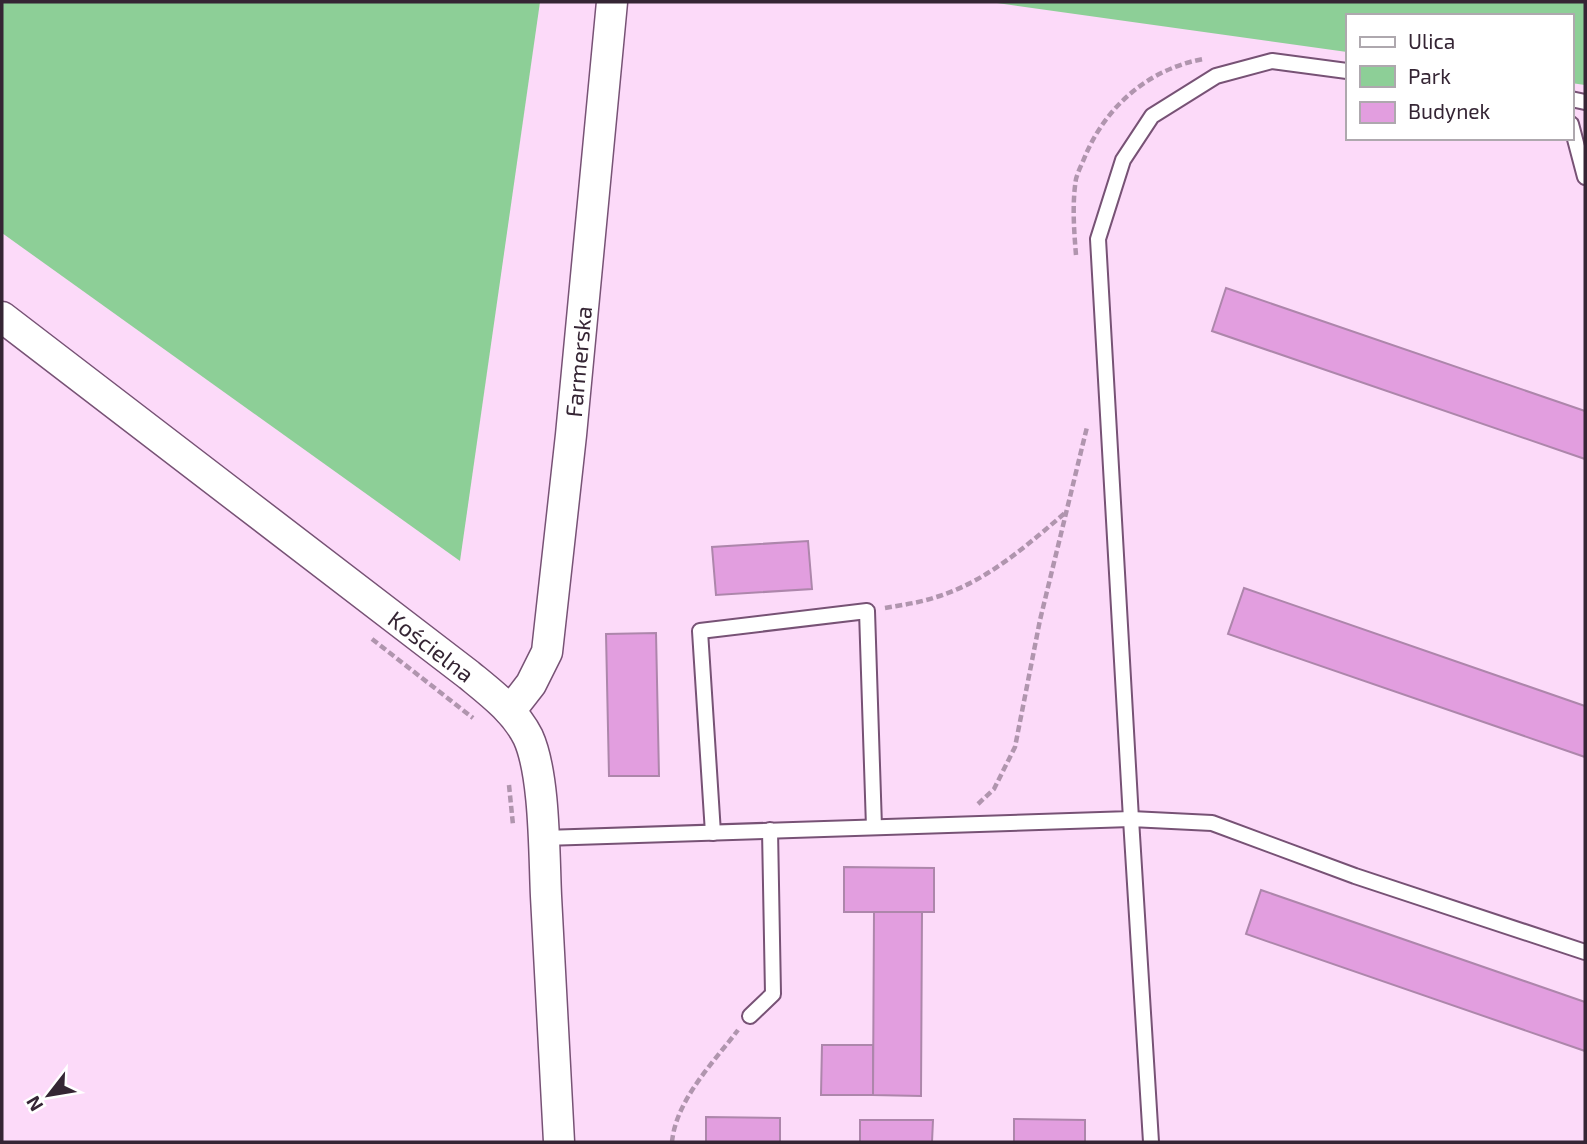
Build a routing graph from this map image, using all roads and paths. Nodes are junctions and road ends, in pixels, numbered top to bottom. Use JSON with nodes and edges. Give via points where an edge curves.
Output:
{"nodes":[{"id":1,"x":612,"y":2,"type":"edge"},
{"id":2,"x":1212,"y":57,"type":"dead end"},
{"id":3,"x":1346,"y":71,"type":"edge"},
{"id":4,"x":1573,"y":132,"type":"edge"},
{"id":5,"x":1585,"y":177,"type":"edge"},
{"id":6,"x":1077,"y":267,"type":"dead end"},
{"id":7,"x":2,"y":317,"type":"edge"},
{"id":8,"x":1090,"y":417,"type":"dead end"},
{"id":9,"x":1066,"y":513,"type":"junction"},
{"id":10,"x":867,"y":611,"type":"junction"},
{"id":11,"x":366,"y":635,"type":"dead end"},
{"id":12,"x":510,"y":711,"type":"junction"},
{"id":13,"x":479,"y":723,"type":"dead end"},
{"id":14,"x":508,"y":782,"type":"dead end"},
{"id":15,"x":1131,"y":819,"type":"junction"},
{"id":16,"x":953,"y":825,"type":"junction"},
{"id":17,"x":514,"y":827,"type":"dead end"},
{"id":18,"x":874,"y":827,"type":"junction"},
{"id":19,"x":771,"y":831,"type":"junction"},
{"id":20,"x":713,"y":833,"type":"junction"},
{"id":21,"x":544,"y":838,"type":"junction"},
{"id":22,"x":1585,"y":952,"type":"edge"},
{"id":23,"x":750,"y":1016,"type":"joint"},
{"id":24,"x":559,"y":1142,"type":"edge"},
{"id":25,"x":672,"y":1142,"type":"edge"},
{"id":26,"x":1151,"y":1142,"type":"edge"}],
"edges":[{"from":1,"to":12,"type":"street","name":"Farmerska","via":[[547,652]]},
{"from":2,"to":6,"type":"path","via":[[1145,81],[1118,104],[1093,138],[1076,177]]},
{"from":3,"to":15,"type":"lane","via":[[1272,61],[1216,76],[1152,116],[1123,160],[1098,239]]},
{"from":4,"to":5,"type":"lane"},
{"from":7,"to":12,"type":"street","name":"Kościelna"},
{"from":8,"to":9,"type":"path"},
{"from":9,"to":10,"type":"path","via":[[1009,561],[967,585],[933,599]]},
{"from":9,"to":16,"type":"path","via":[[1015,747],[995,789]]},
{"from":10,"to":18,"type":"lane"},
{"from":10,"to":20,"type":"lane","via":[[700,631]]},
{"from":11,"to":13,"type":"path"},
{"from":12,"to":21,"type":"street","name":"Kościelna","via":[[534,756]]},
{"from":14,"to":17,"type":"path"},
{"from":15,"to":16,"type":"lane"},
{"from":15,"to":22,"type":"lane","via":[[1212,823]]},
{"from":15,"to":26,"type":"lane"},
{"from":16,"to":18,"type":"lane"},
{"from":18,"to":19,"type":"lane"},
{"from":19,"to":20,"type":"lane"},
{"from":19,"to":23,"type":"lane","via":[[773,993]]},
{"from":20,"to":21,"type":"lane"},
{"from":21,"to":24,"type":"street","name":"Kościelna"},
{"from":23,"to":25,"type":"path","via":[[693,1088],[673,1129]]}]}
